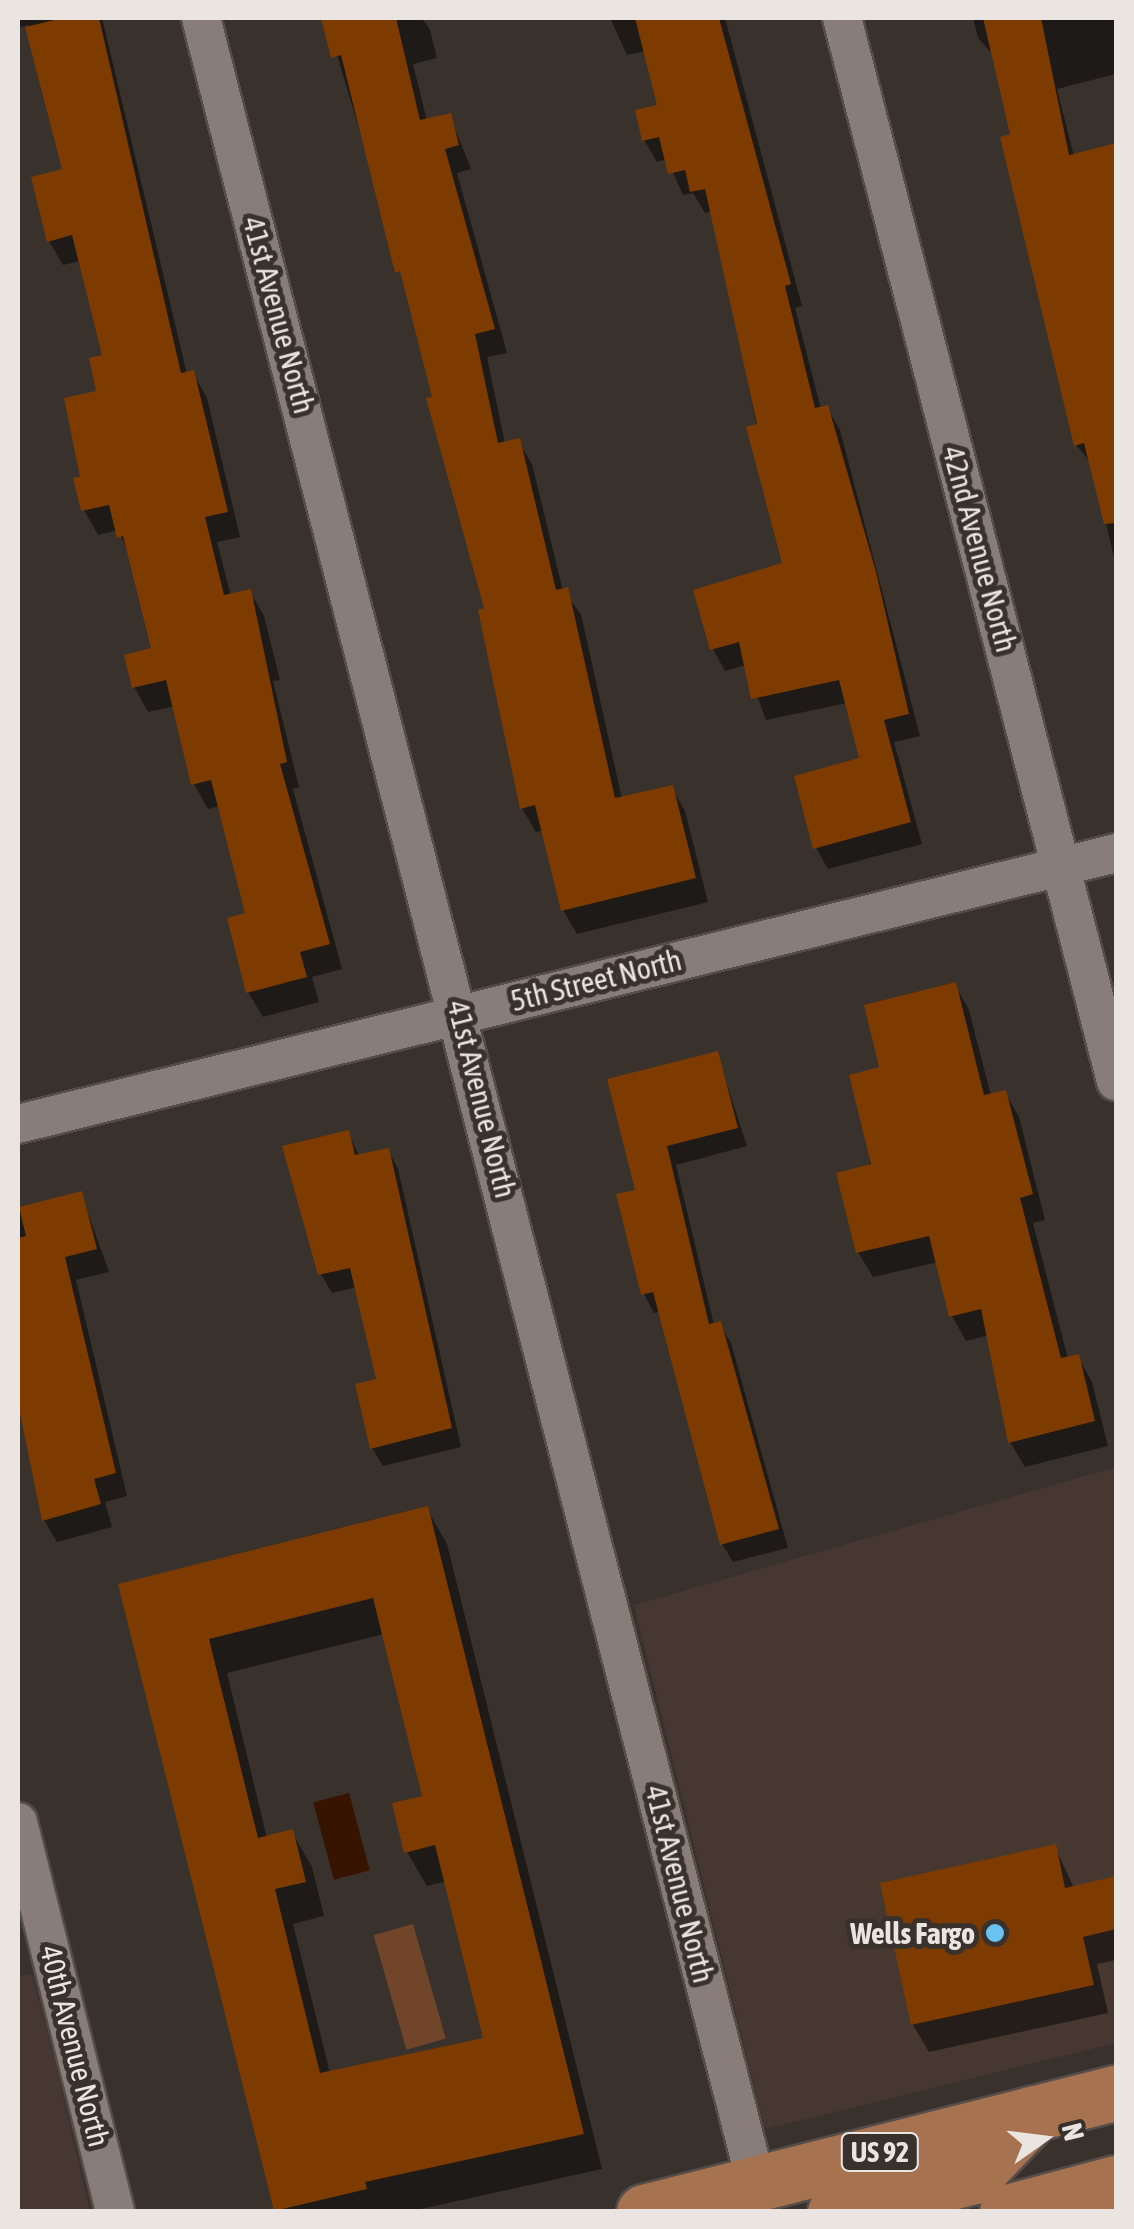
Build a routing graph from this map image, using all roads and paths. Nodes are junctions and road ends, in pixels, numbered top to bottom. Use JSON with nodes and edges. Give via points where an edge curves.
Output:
{"nodes":[{"id":1,"x":201,"y":18,"type":"edge"},
{"id":2,"x":842,"y":18,"type":"edge"},
{"id":3,"x":1116,"y":852,"type":"edge"},
{"id":4,"x":1062,"y":866,"type":"junction"},
{"id":5,"x":461,"y":1014,"type":"junction"},
{"id":6,"x":1116,"y":1081,"type":"edge"},
{"id":7,"x":18,"y":1124,"type":"edge"},
{"id":8,"x":18,"y":1822,"type":"edge"},
{"id":9,"x":1116,"y":2093,"type":"edge"},
{"id":10,"x":1034,"y":2113,"type":"junction"},
{"id":11,"x":1116,"y":2182,"type":"edge"},
{"id":12,"x":744,"y":2197,"type":"edge"},
{"id":13,"x":115,"y":2212,"type":"edge"},
{"id":14,"x":644,"y":2212,"type":"edge"},
{"id":15,"x":835,"y":2212,"type":"edge"},
{"id":16,"x":1007,"y":2212,"type":"edge"}],
"edges":[{"from":1,"to":5,"type":"street","name":"41st Avenue North"},
{"from":2,"to":4,"type":"street","name":"42nd Avenue North"},
{"from":3,"to":4,"type":"street","name":"5th Street North"},
{"from":4,"to":5,"type":"street","name":"5th Street North"},
{"from":4,"to":6,"type":"street","name":"42nd Avenue North"},
{"from":5,"to":7,"type":"street","name":"5th Street North"},
{"from":5,"to":12,"type":"street","name":"41st Avenue North"},
{"from":8,"to":13,"type":"street","name":"40th Avenue North"},
{"from":9,"to":10,"type":"main road","number":"US 92"},
{"from":10,"to":12,"type":"main road","number":"US 92"},
{"from":10,"to":15,"type":"main road","via":[[974,2176]]},
{"from":11,"to":16,"type":"main road"},
{"from":12,"to":14,"type":"main road","number":"US 92"}]}
